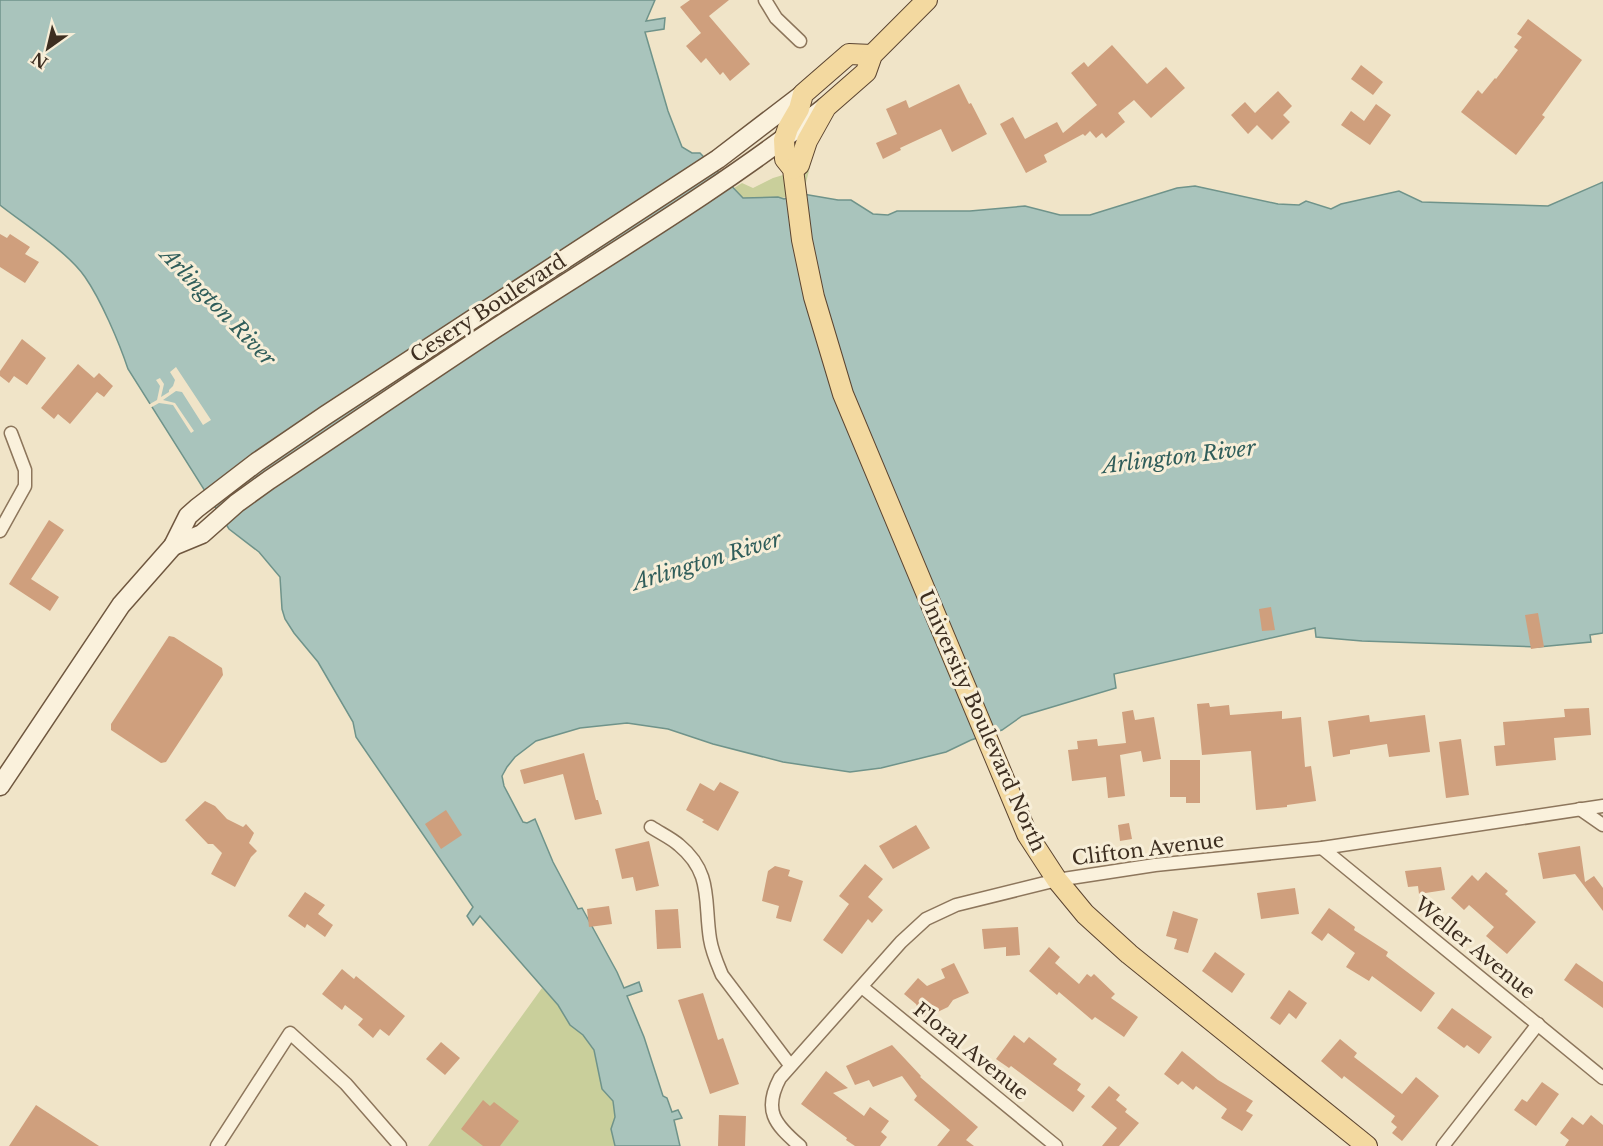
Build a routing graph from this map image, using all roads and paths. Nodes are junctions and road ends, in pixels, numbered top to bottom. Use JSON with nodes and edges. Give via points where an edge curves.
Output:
{"nodes":[{"id":1,"x":765,"y":0,"type":"edge"},
{"id":2,"x":927,"y":0,"type":"edge"},
{"id":3,"x":800,"y":40,"type":"dead end"},
{"id":4,"x":872,"y":55,"type":"junction"},
{"id":5,"x":803,"y":94,"type":"junction"},
{"id":6,"x":826,"y":107,"type":"junction"},
{"id":7,"x":784,"y":140,"type":"junction"},
{"id":8,"x":793,"y":169,"type":"junction"},
{"id":9,"x":11,"y":433,"type":"dead end"},
{"id":10,"x":0,"y":531,"type":"edge"},
{"id":11,"x":173,"y":546,"type":"junction"},
{"id":12,"x":0,"y":786,"type":"edge"},
{"id":13,"x":1603,"y":806,"type":"edge"},
{"id":14,"x":1580,"y":809,"type":"junction"},
{"id":15,"x":1603,"y":825,"type":"edge"},
{"id":16,"x":651,"y":827,"type":"dead end"},
{"id":17,"x":1322,"y":848,"type":"junction"},
{"id":18,"x":1056,"y":880,"type":"junction"},
{"id":19,"x":862,"y":987,"type":"junction"},
{"id":20,"x":1538,"y":1024,"type":"junction"},
{"id":21,"x":790,"y":1065,"type":"junction"},
{"id":22,"x":1603,"y":1078,"type":"edge"},
{"id":23,"x":217,"y":1146,"type":"edge"},
{"id":24,"x":400,"y":1146,"type":"edge"},
{"id":25,"x":800,"y":1146,"type":"edge"},
{"id":26,"x":1056,"y":1146,"type":"edge"},
{"id":27,"x":1367,"y":1146,"type":"edge"},
{"id":28,"x":1443,"y":1146,"type":"edge"}],
"edges":[{"from":1,"to":3,"type":"street","via":[[776,18]]},
{"from":2,"to":4,"type":"main road"},
{"from":4,"to":5,"type":"main road","via":[[849,54]]},
{"from":4,"to":6,"type":"main road","via":[[866,72]]},
{"from":5,"to":7,"type":"main road"},
{"from":5,"to":11,"type":"main road","name":"Cesery Boulevard","via":[[718,159],[257,462],[188,516]]},
{"from":6,"to":7,"type":"main road","name":"Cesery Boulevard"},
{"from":6,"to":8,"type":"main road","via":[[812,129],[799,165]]},
{"from":7,"to":8,"type":"main road","name":"University Boulevard North","via":[[785,159]]},
{"from":7,"to":11,"type":"main road","name":"Cesery Boulevard","via":[[269,480],[202,534]]},
{"from":8,"to":18,"type":"main road","name":"University Boulevard North","via":[[814,297],[843,394],[1027,834]]},
{"from":9,"to":10,"type":"street","via":[[25,470],[25,486]]},
{"from":11,"to":12,"type":"main road","name":"Cesery Boulevard","via":[[121,605]]},
{"from":13,"to":14,"type":"street","name":"Clifton Avenue"},
{"from":14,"to":15,"type":"street"},
{"from":14,"to":17,"type":"street","name":"Clifton Avenue"},
{"from":16,"to":21,"type":"street","via":[[680,845],[699,868],[708,897],[714,958],[722,975]]},
{"from":17,"to":18,"type":"street","name":"Clifton Avenue","via":[[1155,865]]},
{"from":17,"to":20,"type":"street","name":"Weller Avenue"},
{"from":18,"to":19,"type":"street","name":"Clifton Avenue","via":[[956,905],[926,919]]},
{"from":18,"to":27,"type":"main road","name":"University Boulevard North","via":[[1085,915],[1129,954]]},
{"from":19,"to":21,"type":"street","name":"Clifton Avenue"},
{"from":19,"to":26,"type":"street","name":"Floral Avenue"},
{"from":20,"to":22,"type":"street","name":"Weller Avenue"},
{"from":20,"to":28,"type":"street"},
{"from":21,"to":25,"type":"street","name":"Clifton Avenue","via":[[772,1092],[771,1107],[775,1122]]},
{"from":23,"to":24,"type":"street","via":[[290,1033],[346,1084]]}]}
